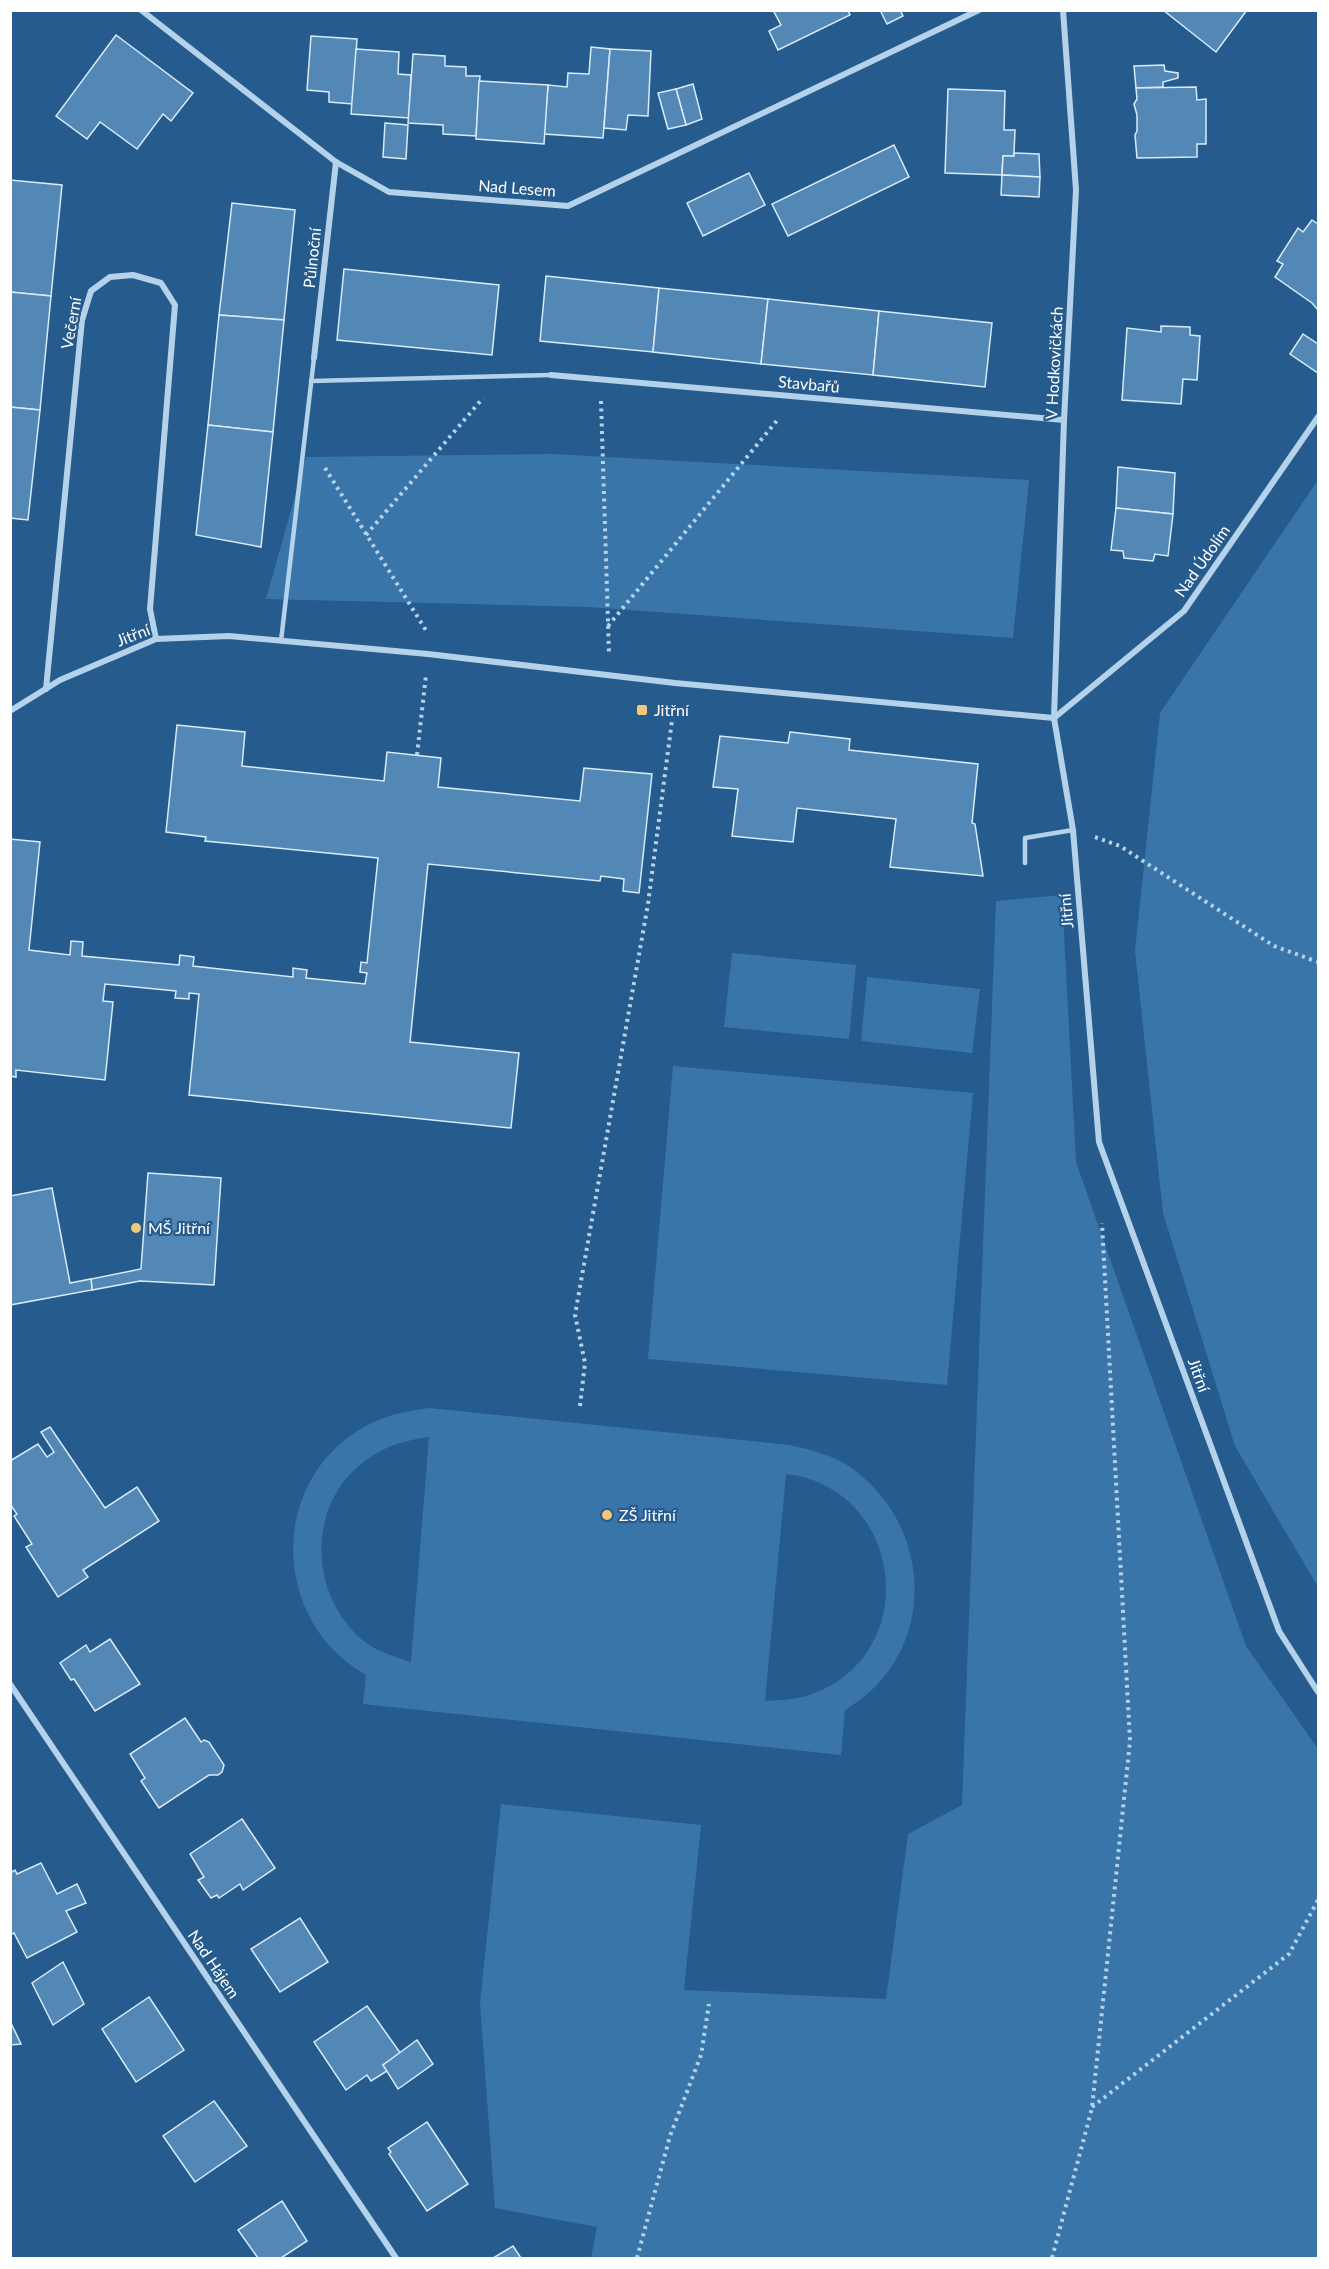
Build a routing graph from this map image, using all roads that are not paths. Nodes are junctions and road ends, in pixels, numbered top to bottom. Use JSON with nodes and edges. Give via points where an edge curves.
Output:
{"nodes":[{"id":1,"x":141,"y":10,"type":"edge"},
{"id":2,"x":979,"y":10,"type":"edge"},
{"id":3,"x":1063,"y":10,"type":"edge"},
{"id":4,"x":336,"y":162,"type":"junction"},
{"id":5,"x":315,"y":358,"type":"joint"},
{"id":6,"x":551,"y":375,"type":"joint"},
{"id":7,"x":311,"y":381,"type":"junction"},
{"id":8,"x":1318,"y":417,"type":"edge"},
{"id":9,"x":1064,"y":420,"type":"junction"},
{"id":10,"x":156,"y":639,"type":"junction"},
{"id":11,"x":281,"y":640,"type":"junction"},
{"id":12,"x":46,"y":689,"type":"junction"},
{"id":13,"x":10,"y":711,"type":"edge"},
{"id":14,"x":1054,"y":718,"type":"junction"},
{"id":15,"x":1073,"y":830,"type":"junction"},
{"id":16,"x":1024,"y":863,"type":"dead end"},
{"id":17,"x":10,"y":1684,"type":"edge"},
{"id":18,"x":1318,"y":1692,"type":"edge"},
{"id":19,"x":396,"y":2259,"type":"edge"}],
"edges":[{"from":1,"to":4,"type":"street","name":"Nad Lesem"},
{"from":2,"to":4,"type":"street","name":"Nad Lesem","via":[[568,206],[389,192]]},
{"from":3,"to":9,"type":"street","name":"V Hodkovičkách","via":[[1076,189]]},
{"from":4,"to":5,"type":"street","name":"Půlnoční"},
{"from":5,"to":7,"type":"lane"},
{"from":6,"to":7,"type":"lane"},
{"from":6,"to":9,"type":"street","name":"Stavbařů"},
{"from":7,"to":11,"type":"lane"},
{"from":8,"to":14,"type":"street","name":"Nad Údolím","via":[[1184,611]]},
{"from":9,"to":14,"type":"street","name":"V Hodkovičkách"},
{"from":10,"to":11,"type":"street","name":"Jitřní","via":[[229,636]]},
{"from":10,"to":12,"type":"street","name":"Jitřní"},
{"from":10,"to":12,"type":"street","name":"Večerní","via":[[150,609],[175,305],[161,283],[134,275],[110,277],[91,291],[82,320]]},
{"from":11,"to":14,"type":"street","name":"Jitřní","via":[[675,683]]},
{"from":12,"to":13,"type":"street","name":"Jitřní"},
{"from":14,"to":15,"type":"street","name":"Jitřní"},
{"from":15,"to":16,"type":"lane","via":[[1025,838]]},
{"from":15,"to":18,"type":"street","name":"Jitřní","via":[[1099,1142],[1279,1631]]},
{"from":17,"to":19,"type":"street","name":"Nad Hájem"}]}
